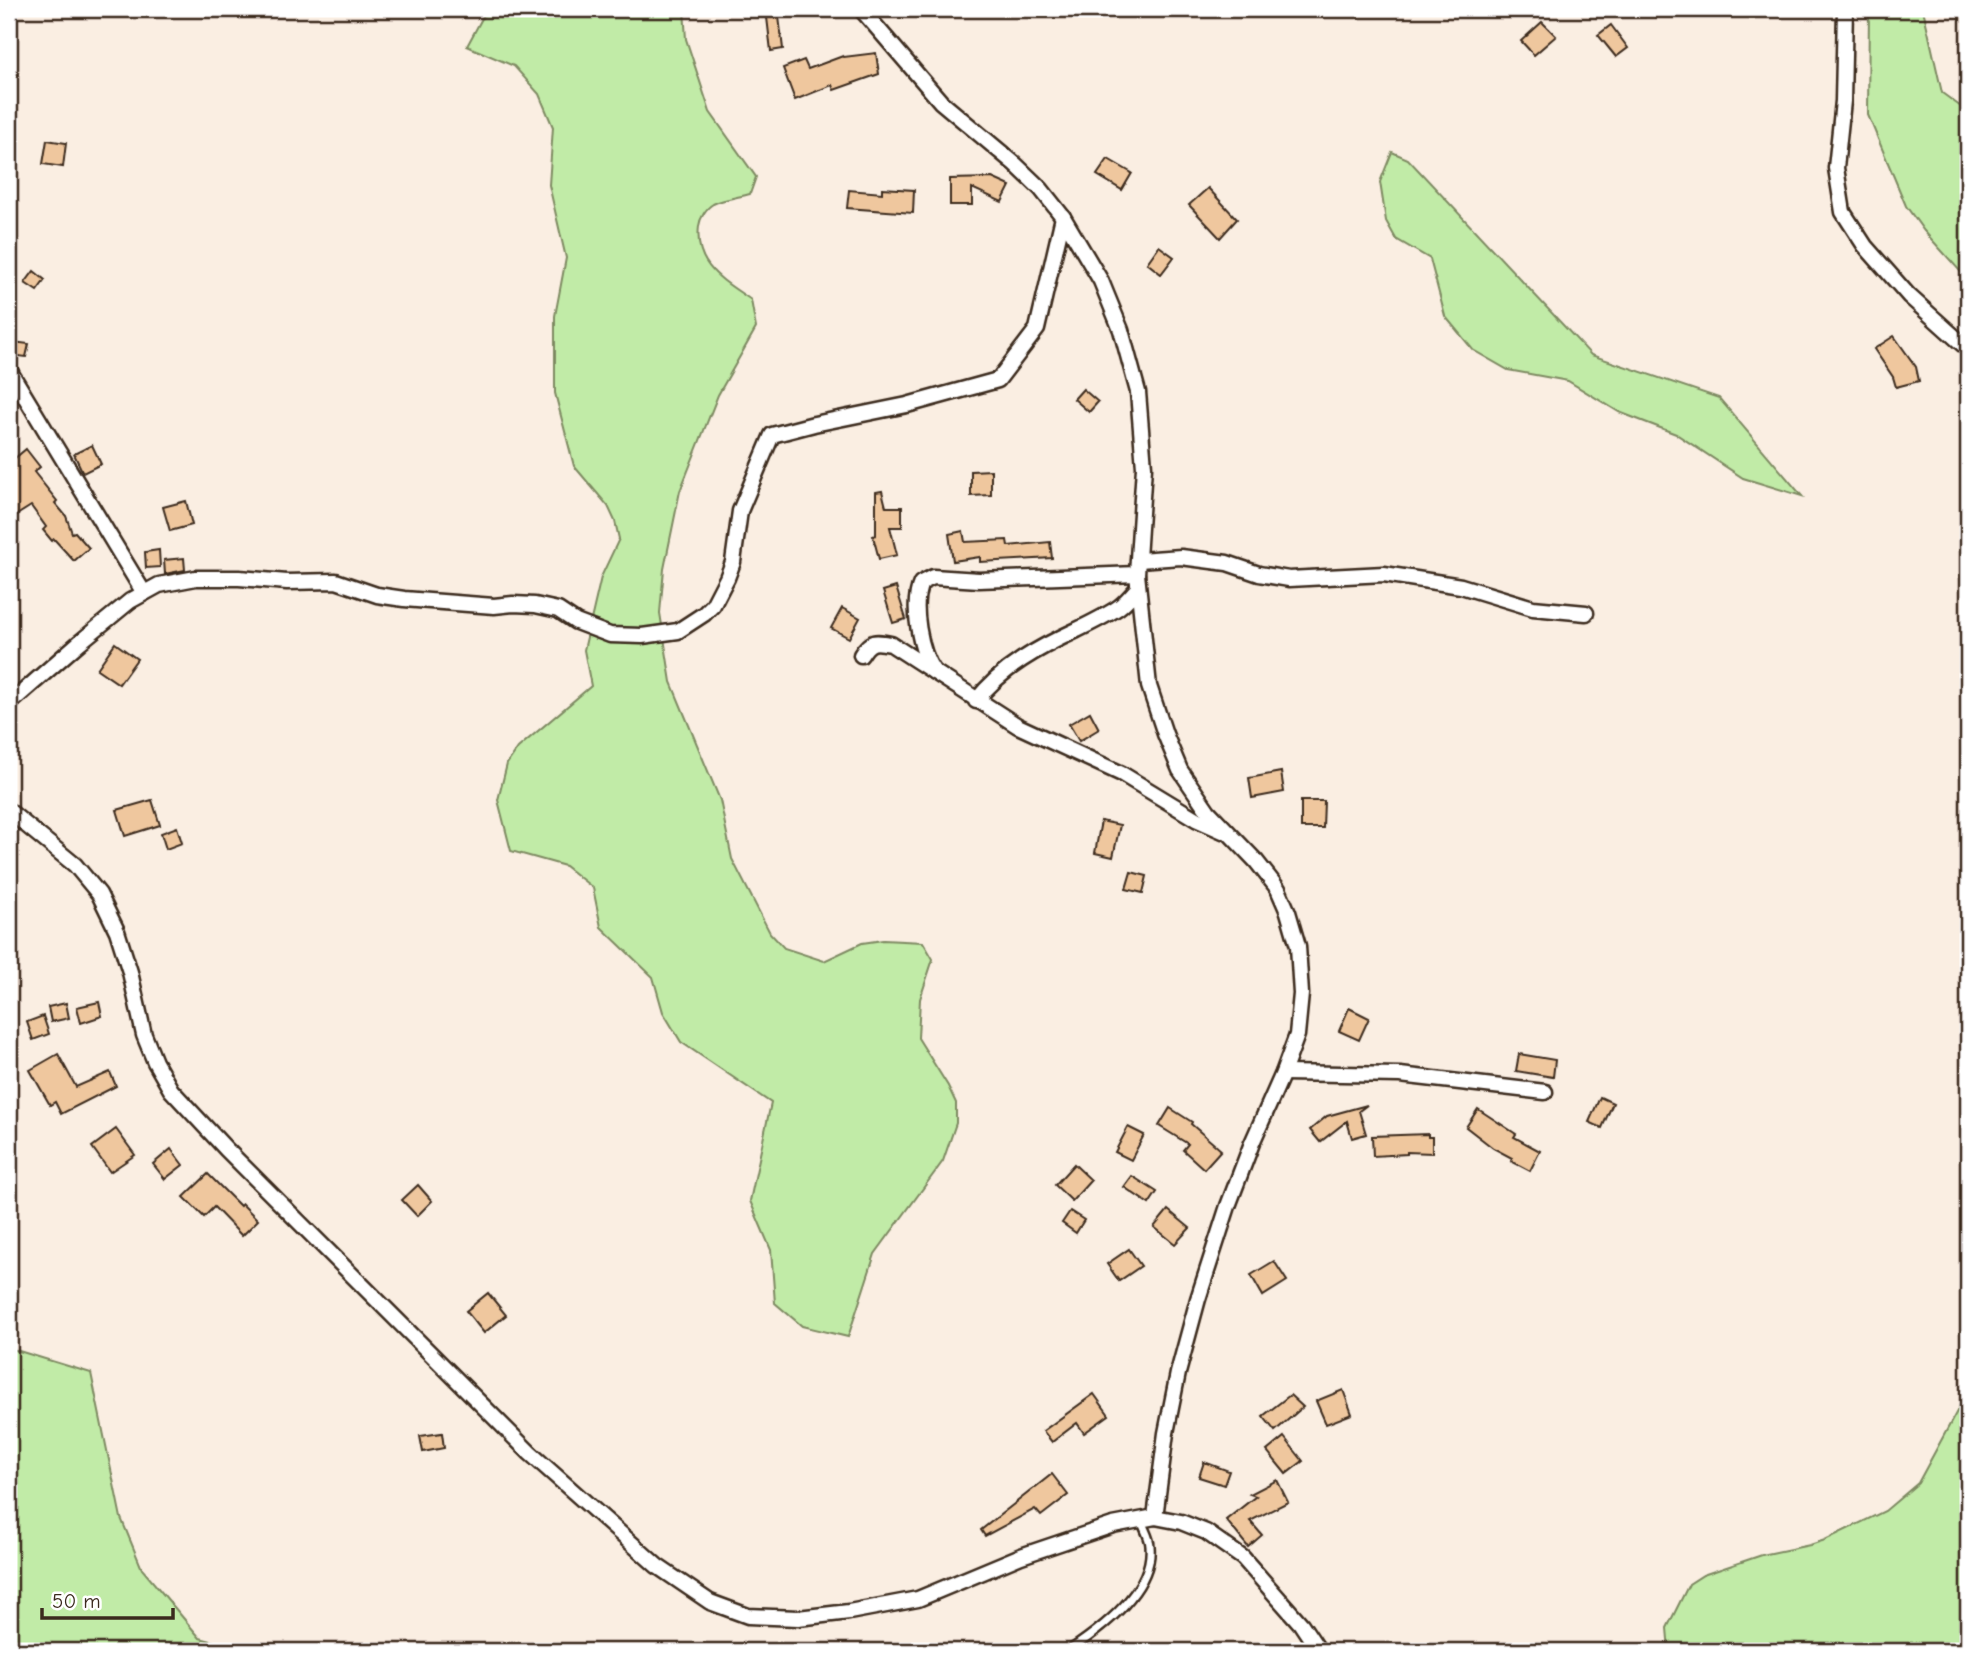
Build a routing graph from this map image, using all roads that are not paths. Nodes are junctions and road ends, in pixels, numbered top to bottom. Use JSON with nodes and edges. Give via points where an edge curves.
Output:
{"nodes":[{"id":1,"x":861,"y":9,"type":"edge"},
{"id":2,"x":1845,"y":9,"type":"edge"},
{"id":3,"x":1063,"y":217,"type":"junction"},
{"id":4,"x":1968,"y":349,"type":"edge"},
{"id":5,"x":9,"y":370,"type":"edge"},
{"id":6,"x":1138,"y":574,"type":"junction"},
{"id":7,"x":144,"y":593,"type":"junction"},
{"id":8,"x":1586,"y":613,"type":"dead end"},
{"id":9,"x":861,"y":655,"type":"dead end"},
{"id":10,"x":935,"y":673,"type":"junction"},
{"id":11,"x":976,"y":701,"type":"junction"},
{"id":12,"x":9,"y":704,"type":"edge"},
{"id":13,"x":9,"y":811,"type":"edge"},
{"id":14,"x":1228,"y":834,"type":"junction"},
{"id":15,"x":1283,"y":1073,"type":"junction"},
{"id":16,"x":1545,"y":1092,"type":"dead end"},
{"id":17,"x":1155,"y":1517,"type":"junction"},
{"id":18,"x":1140,"y":1519,"type":"junction"},
{"id":19,"x":1068,"y":1651,"type":"edge"},
{"id":20,"x":1319,"y":1651,"type":"edge"}],
"edges":[{"from":1,"to":3,"type":"street","via":[[941,102],[1041,188]]},
{"from":2,"to":4,"type":"street","via":[[1836,168],[1843,212],[1865,246],[1909,296]]},
{"from":3,"to":6,"type":"street","via":[[1101,281],[1138,392],[1144,467]]},
{"from":3,"to":7,"type":"street","via":[[1037,329],[998,380],[772,435],[740,511],[727,578],[713,605],[678,631],[610,635],[558,610],[535,605],[404,599],[326,580],[196,578],[159,585]]},
{"from":5,"to":7,"type":"street"},
{"from":6,"to":8,"type":"street","via":[[1181,557],[1289,579],[1384,574],[1461,586],[1533,608]]},
{"from":6,"to":10,"type":"street","via":[[933,578],[921,583],[918,624],[927,661]]},
{"from":6,"to":11,"type":"street","via":[[1121,606],[1017,663]]},
{"from":6,"to":14,"type":"street","via":[[1149,686],[1164,734],[1181,770]]},
{"from":7,"to":12,"type":"street"},
{"from":9,"to":10,"type":"street","via":[[866,645],[876,641],[891,643]]},
{"from":10,"to":11,"type":"street"},
{"from":11,"to":14,"type":"street","via":[[1018,726],[1122,774]]},
{"from":13,"to":18,"type":"street","via":[[75,865],[99,894],[117,931],[144,1035],[171,1090],[530,1453],[657,1566],[710,1602],[748,1616],[798,1618],[918,1599],[1021,1556]]},
{"from":14,"to":15,"type":"street","via":[[1278,889],[1298,946],[1301,994],[1297,1035]]},
{"from":15,"to":16,"type":"street","via":[[1400,1075]]},
{"from":15,"to":17,"type":"street","via":[[1228,1206],[1198,1299],[1166,1433]]},
{"from":17,"to":18,"type":"street"},
{"from":17,"to":20,"type":"street","via":[[1206,1532],[1243,1558]]},
{"from":18,"to":19,"type":"lane","via":[[1150,1544],[1144,1580],[1121,1609]]}]}
